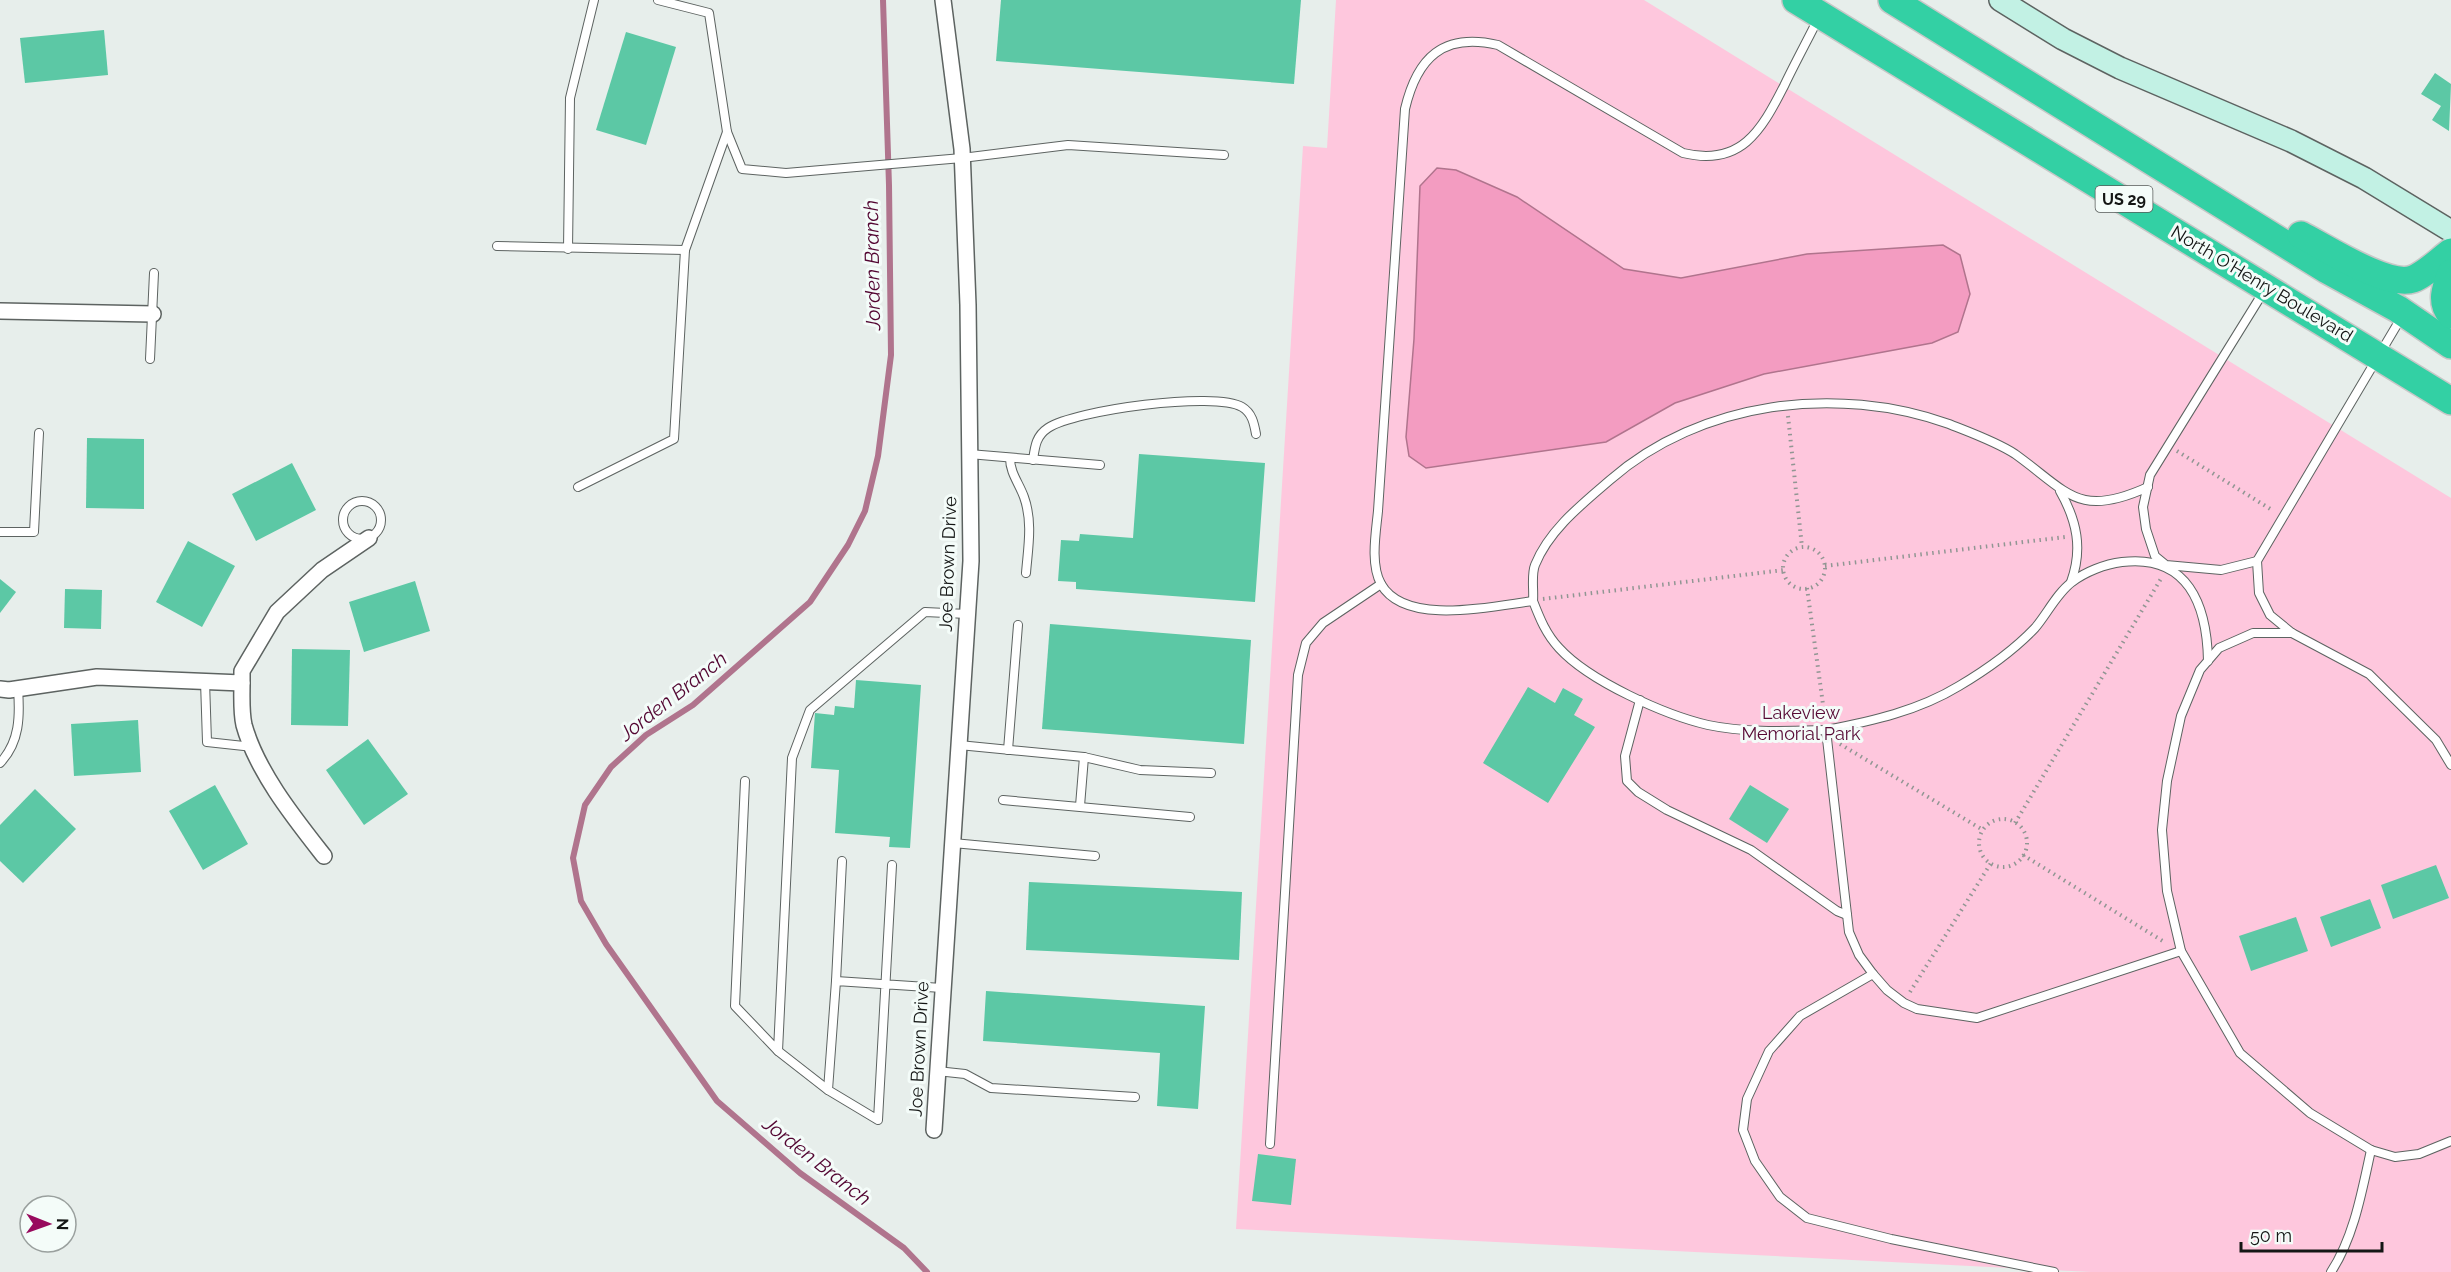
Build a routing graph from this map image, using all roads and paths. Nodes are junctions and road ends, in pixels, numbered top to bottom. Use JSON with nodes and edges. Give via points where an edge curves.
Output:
{"nodes":[{"id":1,"x":594,"y":0,"type":"edge"},
{"id":2,"x":658,"y":0,"type":"edge"},
{"id":3,"x":943,"y":0,"type":"edge"},
{"id":4,"x":1796,"y":0,"type":"edge"},
{"id":5,"x":1892,"y":0,"type":"edge"},
{"id":6,"x":2000,"y":0,"type":"edge"},
{"id":7,"x":1821,"y":15,"type":"junction"},
{"id":8,"x":727,"y":132,"type":"junction"},
{"id":9,"x":2138,"y":152,"type":"junction"},
{"id":10,"x":1224,"y":155,"type":"dead end"},
{"id":11,"x":962,"y":158,"type":"junction"},
{"id":12,"x":2451,"y":231,"type":"edge"},
{"id":13,"x":497,"y":246,"type":"dead end"},
{"id":14,"x":568,"y":249,"type":"junction"},
{"id":15,"x":685,"y":250,"type":"junction"},
{"id":16,"x":2451,"y":252,"type":"edge"},
{"id":17,"x":154,"y":273,"type":"dead end"},
{"id":18,"x":2451,"y":273,"type":"edge"},
{"id":19,"x":2267,"y":286,"type":"junction"},
{"id":20,"x":0,"y":311,"type":"edge"},
{"id":21,"x":2404,"y":313,"type":"junction"},
{"id":22,"x":153,"y":315,"type":"junction"},
{"id":23,"x":2451,"y":315,"type":"edge"},
{"id":24,"x":2451,"y":345,"type":"edge"},
{"id":25,"x":2378,"y":354,"type":"junction"},
{"id":26,"x":150,"y":359,"type":"dead end"},
{"id":27,"x":2451,"y":401,"type":"edge"},
{"id":28,"x":1786,"y":406,"type":"junction"},
{"id":29,"x":39,"y":433,"type":"dead end"},
{"id":30,"x":1256,"y":434,"type":"dead end"},
{"id":31,"x":2168,"y":446,"type":"junction"},
{"id":32,"x":969,"y":454,"type":"junction"},
{"id":33,"x":1010,"y":458,"type":"junction"},
{"id":34,"x":1033,"y":460,"type":"junction"},
{"id":35,"x":1100,"y":465,"type":"dead end"},
{"id":36,"x":578,"y":487,"type":"dead end"},
{"id":37,"x":2148,"y":487,"type":"junction"},
{"id":38,"x":2060,"y":491,"type":"junction"},
{"id":39,"x":2283,"y":517,"type":"junction"},
{"id":40,"x":0,"y":531,"type":"edge"},
{"id":41,"x":2077,"y":534,"type":"junction"},
{"id":42,"x":369,"y":538,"type":"junction"},
{"id":43,"x":1802,"y":547,"type":"junction"},
{"id":44,"x":2257,"y":561,"type":"junction"},
{"id":45,"x":2166,"y":565,"type":"junction"},
{"id":46,"x":1825,"y":566,"type":"junction"},
{"id":47,"x":1784,"y":570,"type":"junction"},
{"id":48,"x":1026,"y":573,"type":"dead end"},
{"id":49,"x":2071,"y":582,"type":"junction"},
{"id":50,"x":1381,"y":584,"type":"junction"},
{"id":51,"x":1807,"y":588,"type":"junction"},
{"id":52,"x":1533,"y":601,"type":"junction"},
{"id":53,"x":967,"y":614,"type":"junction"},
{"id":54,"x":1018,"y":625,"type":"dead end"},
{"id":55,"x":2292,"y":633,"type":"junction"},
{"id":56,"x":2208,"y":661,"type":"junction"},
{"id":57,"x":205,"y":681,"type":"junction"},
{"id":58,"x":242,"y":683,"type":"junction"},
{"id":59,"x":7,"y":691,"type":"edge"},
{"id":60,"x":1640,"y":700,"type":"junction"},
{"id":61,"x":1826,"y":730,"type":"junction"},
{"id":62,"x":957,"y":745,"type":"junction"},
{"id":63,"x":254,"y":747,"type":"junction"},
{"id":64,"x":1008,"y":750,"type":"junction"},
{"id":65,"x":1084,"y":757,"type":"junction"},
{"id":66,"x":0,"y":763,"type":"edge"},
{"id":67,"x":2451,"y":765,"type":"edge"},
{"id":68,"x":1211,"y":773,"type":"dead end"},
{"id":69,"x":745,"y":781,"type":"dead end"},
{"id":70,"x":1002,"y":800,"type":"dead end"},
{"id":71,"x":1080,"y":806,"type":"junction"},
{"id":72,"x":1190,"y":817,"type":"dead end"},
{"id":73,"x":2015,"y":823,"type":"junction"},
{"id":74,"x":1983,"y":831,"type":"junction"},
{"id":75,"x":951,"y":843,"type":"junction"},
{"id":76,"x":2024,"y":855,"type":"junction"},
{"id":77,"x":324,"y":856,"type":"dead end"},
{"id":78,"x":1095,"y":856,"type":"dead end"},
{"id":79,"x":842,"y":861,"type":"dead end"},
{"id":80,"x":1990,"y":863,"type":"junction"},
{"id":81,"x":892,"y":865,"type":"dead end"},
{"id":82,"x":1847,"y":915,"type":"junction"},
{"id":83,"x":2181,"y":951,"type":"junction"},
{"id":84,"x":1873,"y":974,"type":"junction"},
{"id":85,"x":836,"y":981,"type":"junction"},
{"id":86,"x":886,"y":984,"type":"junction"},
{"id":87,"x":942,"y":988,"type":"junction"},
{"id":88,"x":1904,"y":1003,"type":"junction"},
{"id":89,"x":778,"y":1052,"type":"junction"},
{"id":90,"x":937,"y":1071,"type":"junction"},
{"id":91,"x":828,"y":1090,"type":"junction"},
{"id":92,"x":1135,"y":1097,"type":"dead end"},
{"id":93,"x":934,"y":1130,"type":"dead end"},
{"id":94,"x":2451,"y":1141,"type":"edge"},
{"id":95,"x":1270,"y":1144,"type":"dead end"},
{"id":96,"x":2371,"y":1150,"type":"junction"},
{"id":97,"x":2054,"y":1272,"type":"edge"},
{"id":98,"x":2331,"y":1272,"type":"edge"}],
"edges":[{"from":1,"to":14,"type":"lane","via":[[570,98]]},
{"from":2,"to":8,"type":"lane","via":[[709,13]]},
{"from":3,"to":11,"type":"street","name":"Joe Brown Drive"},
{"from":4,"to":7,"type":"highway","name":"North O'Henry Boulevard","number":"US 29"},
{"from":5,"to":9,"type":"highway","number":"US 29"},
{"from":6,"to":12,"type":"street","via":[[2120,69],[2291,141],[2364,178]]},
{"from":7,"to":19,"type":"highway","name":"North O'Henry Boulevard","number":"US 29"},
{"from":7,"to":50,"type":"lane","via":[[1765,122],[1751,140],[1728,153],[1704,158],[1683,153],[1498,45],[1476,40],[1455,44],[1422,64],[1411,83],[1405,109],[1377,511],[1376,551]]},
{"from":8,"to":11,"type":"lane","via":[[742,169],[786,173]]},
{"from":8,"to":15,"type":"lane"},
{"from":9,"to":16,"type":"highway","via":[[2381,276],[2399,281],[2414,279]]},
{"from":9,"to":21,"type":"highway","number":"US 29","via":[[2327,270]]},
{"from":10,"to":11,"type":"lane","via":[[1068,145]]},
{"from":11,"to":32,"type":"street","name":"Joe Brown Drive"},
{"from":13,"to":14,"type":"lane"},
{"from":14,"to":15,"type":"lane"},
{"from":15,"to":36,"type":"lane","via":[[674,438]]},
{"from":17,"to":22,"type":"lane"},
{"from":18,"to":23,"type":"highway","via":[[2444,295],[2445,308]]},
{"from":19,"to":25,"type":"highway","name":"North O'Henry Boulevard","number":"US 29"},
{"from":19,"to":31,"type":"lane"},
{"from":20,"to":22,"type":"street"},
{"from":21,"to":24,"type":"highway","number":"US 29"},
{"from":21,"to":25,"type":"lane"},
{"from":22,"to":26,"type":"lane"},
{"from":25,"to":27,"type":"highway","name":"North O'Henry Boulevard","number":"US 29"},
{"from":25,"to":39,"type":"lane"},
{"from":28,"to":38,"type":"lane","via":[[1826,402],[1890,407],[1949,424],[2013,453]]},
{"from":28,"to":43,"type":"path"},
{"from":28,"to":52,"type":"lane","via":[[1706,423],[1654,448],[1617,473],[1575,509],[1549,540],[1534,566]]},
{"from":29,"to":40,"type":"lane","via":[[34,532]]},
{"from":30,"to":34,"type":"lane","via":[[1248,411],[1229,402],[1114,407],[1085,413],[1047,429],[1036,439]]},
{"from":31,"to":37,"type":"lane","via":[[2150,475]]},
{"from":31,"to":39,"type":"path"},
{"from":32,"to":33,"type":"lane"},
{"from":32,"to":53,"type":"street","name":"Joe Brown Drive","via":[[971,561]]},
{"from":33,"to":34,"type":"lane"},
{"from":33,"to":48,"type":"lane","via":[[1010,468],[1030,520]]},
{"from":34,"to":35,"type":"lane"},
{"from":37,"to":38,"type":"lane","via":[[2120,499],[2088,501]]},
{"from":37,"to":45,"type":"lane","via":[[2143,507],[2145,529],[2155,556]]},
{"from":38,"to":41,"type":"lane","via":[[2073,514]]},
{"from":39,"to":44,"type":"lane"},
{"from":41,"to":46,"type":"path"},
{"from":41,"to":49,"type":"lane","via":[[2077,566]]},
{"from":42,"to":42,"type":"lane","via":[[351,535],[344,525],[344,513],[353,503],[365,500],[380,513],[381,525]]},
{"from":42,"to":58,"type":"street","via":[[322,570],[277,612],[242,671]]},
{"from":43,"to":46,"type":"path","via":[[1818,552]]},
{"from":43,"to":47,"type":"path","via":[[1787,556]]},
{"from":44,"to":45,"type":"lane","via":[[2221,570]]},
{"from":44,"to":55,"type":"lane","via":[[2259,592],[2270,615]]},
{"from":45,"to":49,"type":"lane","via":[[2134,561],[2107,564]]},
{"from":45,"to":56,"type":"lane","via":[[2198,600],[2208,631]]},
{"from":45,"to":73,"type":"path","via":[[2159,584]]},
{"from":46,"to":51,"type":"path","via":[[1820,582]]},
{"from":47,"to":51,"type":"path","via":[[1790,583]]},
{"from":47,"to":52,"type":"path"},
{"from":49,"to":61,"type":"lane","via":[[2034,628],[1958,687],[1879,720]]},
{"from":50,"to":52,"type":"lane","via":[[1397,600],[1449,612]]},
{"from":50,"to":95,"type":"lane","via":[[1323,623],[1306,643],[1298,675]]},
{"from":51,"to":61,"type":"path"},
{"from":52,"to":60,"type":"lane","via":[[1542,626],[1560,650]]},
{"from":53,"to":62,"type":"street","name":"Joe Brown Drive"},
{"from":53,"to":89,"type":"lane","via":[[925,612],[810,710],[792,758]]},
{"from":54,"to":64,"type":"lane"},
{"from":55,"to":56,"type":"lane","via":[[2253,633],[2219,648]]},
{"from":55,"to":67,"type":"lane","via":[[2369,674],[2436,740]]},
{"from":56,"to":83,"type":"lane","via":[[2200,670],[2181,717],[2167,781],[2162,830],[2167,891]]},
{"from":57,"to":58,"type":"street"},
{"from":57,"to":59,"type":"street","via":[[97,676]]},
{"from":57,"to":63,"type":"lane","via":[[207,742]]},
{"from":58,"to":63,"type":"street","via":[[244,724]]},
{"from":59,"to":66,"type":"lane","via":[[20,720],[10,752]]},
{"from":60,"to":61,"type":"lane","via":[[1656,709],[1709,725],[1766,731]]},
{"from":60,"to":82,"type":"lane","via":[[1625,756],[1627,781],[1667,810],[1751,850]]},
{"from":61,"to":74,"type":"path","via":[[1845,748]]},
{"from":61,"to":82,"type":"lane"},
{"from":62,"to":64,"type":"lane"},
{"from":62,"to":75,"type":"street","name":"Joe Brown Drive"},
{"from":63,"to":77,"type":"street","via":[[286,807]]},
{"from":64,"to":65,"type":"lane"},
{"from":65,"to":68,"type":"lane","via":[[1140,770]]},
{"from":65,"to":71,"type":"lane"},
{"from":69,"to":89,"type":"lane","via":[[735,1006]]},
{"from":70,"to":71,"type":"lane"},
{"from":71,"to":72,"type":"lane"},
{"from":73,"to":74,"type":"path","via":[[1996,820]]},
{"from":73,"to":76,"type":"path","via":[[2027,838]]},
{"from":74,"to":80,"type":"path","via":[[1980,846]]},
{"from":75,"to":78,"type":"lane"},
{"from":75,"to":87,"type":"street","name":"Joe Brown Drive"},
{"from":76,"to":80,"type":"path","via":[[2008,866]]},
{"from":76,"to":83,"type":"path"},
{"from":79,"to":85,"type":"lane"},
{"from":80,"to":88,"type":"path"},
{"from":81,"to":86,"type":"lane"},
{"from":82,"to":84,"type":"lane","via":[[1859,955]]},
{"from":83,"to":88,"type":"lane","via":[[1977,1018],[1917,1009]]},
{"from":83,"to":96,"type":"lane","via":[[2240,1053],[2310,1113]]},
{"from":84,"to":88,"type":"lane"},
{"from":84,"to":97,"type":"lane","via":[[1800,1016],[1769,1051],[1747,1099],[1743,1130],[1755,1161],[1780,1197],[1807,1218]]},
{"from":85,"to":86,"type":"lane"},
{"from":85,"to":91,"type":"lane"},
{"from":86,"to":87,"type":"lane"},
{"from":86,"to":91,"type":"lane","via":[[878,1120]]},
{"from":87,"to":90,"type":"street","name":"Joe Brown Drive"},
{"from":89,"to":91,"type":"lane"},
{"from":90,"to":92,"type":"lane","via":[[965,1074],[991,1088]]},
{"from":90,"to":93,"type":"street","name":"Joe Brown Drive"},
{"from":94,"to":96,"type":"lane","via":[[2420,1154],[2395,1157]]},
{"from":96,"to":98,"type":"lane","via":[[2343,1254]]}]}
